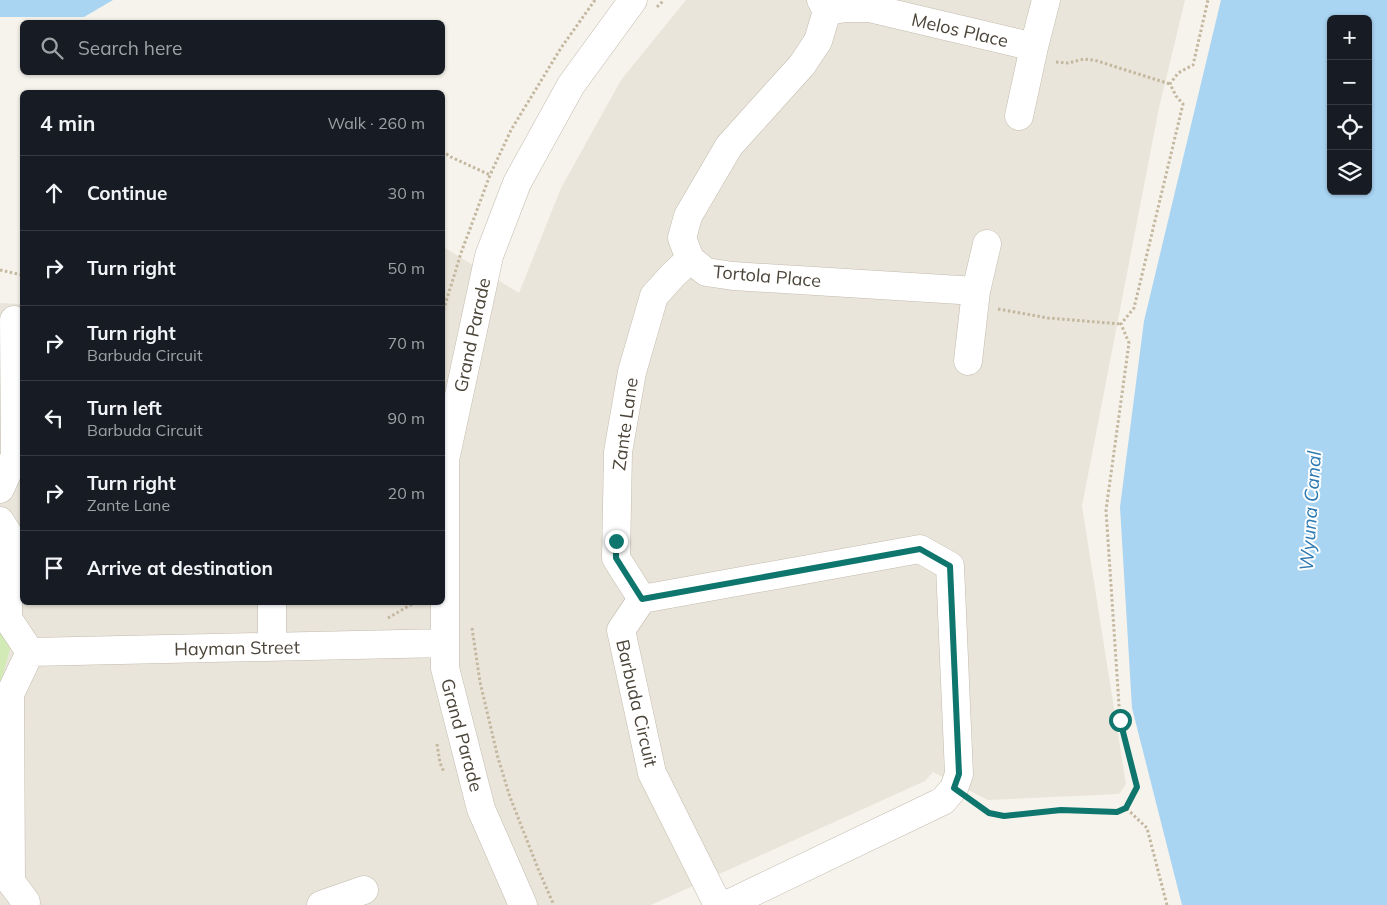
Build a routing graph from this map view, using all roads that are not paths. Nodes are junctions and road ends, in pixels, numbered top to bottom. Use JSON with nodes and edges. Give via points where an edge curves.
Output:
{"nodes":[{"id":1,"x":1046,"y":0,"type":"edge"},
{"id":2,"x":824,"y":5,"type":"edge"},
{"id":3,"x":643,"y":6,"type":"edge"},
{"id":4,"x":1032,"y":53,"type":"junction"},
{"id":5,"x":1019,"y":116,"type":"dead end"},
{"id":6,"x":987,"y":244,"type":"dead end"},
{"id":7,"x":690,"y":259,"type":"junction"},
{"id":8,"x":976,"y":298,"type":"junction"},
{"id":9,"x":14,"y":320,"type":"dead end"},
{"id":10,"x":968,"y":361,"type":"dead end"},
{"id":11,"x":0,"y":489,"type":"edge"},
{"id":12,"x":0,"y":521,"type":"edge"},
{"id":13,"x":642,"y":599,"type":"junction"},
{"id":14,"x":272,"y":605,"type":"edge"},
{"id":15,"x":445,"y":643,"type":"junction"},
{"id":16,"x":272,"y":647,"type":"junction"},
{"id":17,"x":30,"y":652,"type":"junction"},
{"id":18,"x":364,"y":890,"type":"dead end"},
{"id":19,"x":28,"y":904,"type":"edge"},
{"id":20,"x":321,"y":905,"type":"edge"},
{"id":21,"x":524,"y":905,"type":"edge"},
{"id":22,"x":718,"y":905,"type":"edge"},
{"id":23,"x":726,"y":905,"type":"edge"}],
"edges":[{"from":1,"to":4,"type":"street"},
{"from":2,"to":4,"type":"street","name":"Melos Place","via":[[870,8]]},
{"from":2,"to":7,"type":"street","name":"Tortola Place","via":[[818,41],[802,65],[729,146],[688,216],[682,238]]},
{"from":3,"to":15,"type":"street","name":"Grand Parade","via":[[566,93],[516,183],[489,256],[446,460]]},
{"from":4,"to":5,"type":"street"},
{"from":6,"to":8,"type":"street"},
{"from":7,"to":8,"type":"street","name":"Tortola Place","via":[[706,272],[733,276]]},
{"from":7,"to":13,"type":"street","name":"Zante Lane","via":[[654,296],[632,372],[618,452],[616,558]]},
{"from":8,"to":10,"type":"street"},
{"from":9,"to":11,"type":"street","via":[[15,456]]},
{"from":12,"to":17,"type":"street","via":[[9,535],[8,619]]},
{"from":13,"to":22,"type":"street","name":"Barbuda Circuit","via":[[621,630],[652,773]]},
{"from":13,"to":23,"type":"street","via":[[920,549],[950,566],[959,774],[954,788],[943,801]]},
{"from":14,"to":16,"type":"street"},
{"from":15,"to":16,"type":"street","name":"Hayman Street"},
{"from":15,"to":21,"type":"street","name":"Grand Parade","via":[[445,668],[481,809]]},
{"from":16,"to":17,"type":"street","name":"Hayman Street"},
{"from":17,"to":19,"type":"street","via":[[10,694],[11,882]]},
{"from":18,"to":20,"type":"street"}]}
